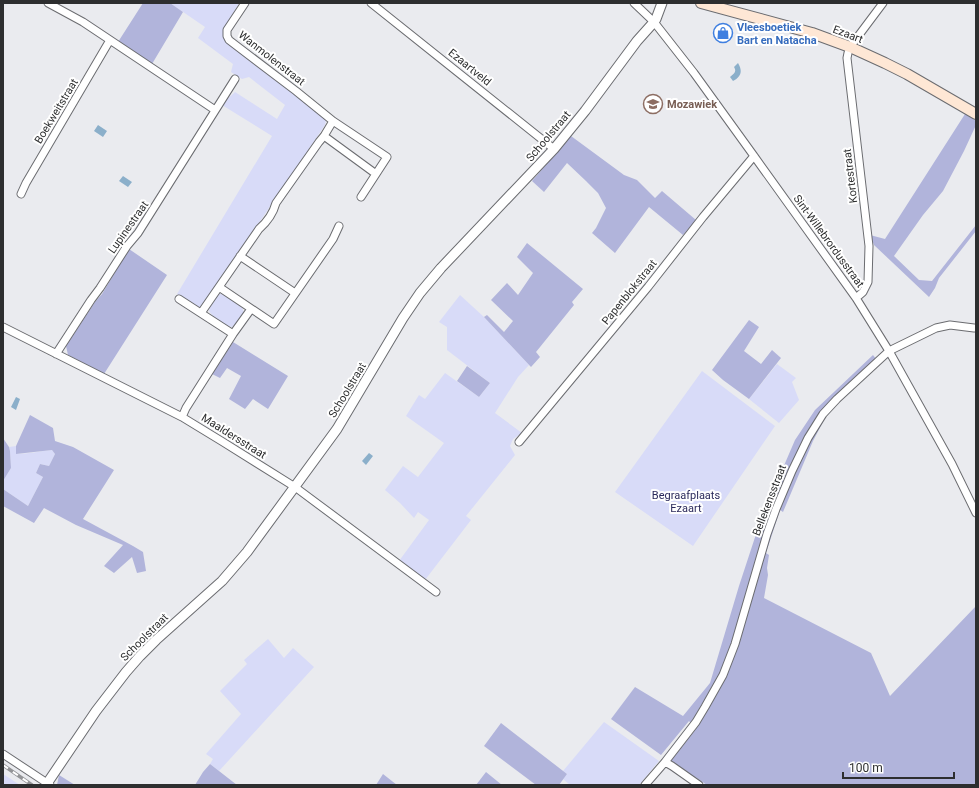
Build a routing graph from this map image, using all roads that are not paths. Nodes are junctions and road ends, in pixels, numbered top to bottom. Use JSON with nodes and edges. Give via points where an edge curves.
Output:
{"nodes":[{"id":1,"x":48,"y":3,"type":"edge"},
{"id":2,"x":245,"y":3,"type":"edge"},
{"id":3,"x":371,"y":3,"type":"edge"},
{"id":4,"x":634,"y":3,"type":"edge"},
{"id":5,"x":662,"y":3,"type":"edge"},
{"id":6,"x":701,"y":3,"type":"edge"},
{"id":7,"x":883,"y":3,"type":"edge"},
{"id":8,"x":654,"y":22,"type":"junction"},
{"id":9,"x":110,"y":40,"type":"junction"},
{"id":10,"x":850,"y":47,"type":"junction"},
{"id":11,"x":235,"y":79,"type":"dead end"},
{"id":12,"x":215,"y":110,"type":"junction"},
{"id":13,"x":976,"y":114,"type":"edge"},
{"id":14,"x":333,"y":121,"type":"junction"},
{"id":15,"x":324,"y":136,"type":"junction"},
{"id":16,"x":554,"y":149,"type":"junction"},
{"id":17,"x":754,"y":156,"type":"junction"},
{"id":18,"x":376,"y":174,"type":"junction"},
{"id":19,"x":21,"y":194,"type":"dead end"},
{"id":20,"x":361,"y":196,"type":"dead end"},
{"id":21,"x":339,"y":226,"type":"dead end"},
{"id":22,"x":240,"y":256,"type":"junction"},
{"id":23,"x":219,"y":287,"type":"junction"},
{"id":24,"x":295,"y":293,"type":"junction"},
{"id":25,"x":856,"y":298,"type":"junction"},
{"id":26,"x":179,"y":299,"type":"dead end"},
{"id":27,"x":251,"y":309,"type":"junction"},
{"id":28,"x":201,"y":313,"type":"junction"},
{"id":29,"x":3,"y":327,"type":"edge"},
{"id":30,"x":975,"y":329,"type":"edge"},
{"id":31,"x":233,"y":334,"type":"junction"},
{"id":32,"x":889,"y":352,"type":"junction"},
{"id":33,"x":56,"y":354,"type":"junction"},
{"id":34,"x":182,"y":417,"type":"junction"},
{"id":35,"x":519,"y":442,"type":"dead end"},
{"id":36,"x":295,"y":487,"type":"junction"},
{"id":37,"x":976,"y":513,"type":"edge"},
{"id":38,"x":436,"y":592,"type":"dead end"},
{"id":39,"x":3,"y":754,"type":"edge"},
{"id":40,"x":665,"y":762,"type":"junction"},
{"id":41,"x":48,"y":784,"type":"edge"},
{"id":42,"x":645,"y":785,"type":"edge"},
{"id":43,"x":699,"y":785,"type":"edge"}],
"edges":[{"from":1,"to":9,"type":"street"},
{"from":2,"to":14,"type":"street","name":"Wanmolenstraat","via":[[227,30],[229,40]]},
{"from":3,"to":16,"type":"street","name":"Ezaartveld"},
{"from":4,"to":8,"type":"street","name":"Sint-Willebrordusstraat"},
{"from":5,"to":8,"type":"street","name":"Schoolstraat"},
{"from":6,"to":10,"type":"main road","name":"Ezaart","via":[[812,33]]},
{"from":7,"to":10,"type":"street"},
{"from":8,"to":16,"type":"street","name":"Schoolstraat"},
{"from":8,"to":17,"type":"street","name":"Sint-Willebrordusstraat"},
{"from":9,"to":12,"type":"street"},
{"from":9,"to":19,"type":"street","name":"Boekweitstraat"},
{"from":10,"to":13,"type":"main road","name":"Ezaart","via":[[907,74]]},
{"from":10,"to":25,"type":"street","name":"Kortestraat","via":[[847,58],[869,246],[868,282]]},
{"from":11,"to":12,"type":"street","name":"Lupinestraat"},
{"from":12,"to":33,"type":"street","name":"Lupinestraat","via":[[138,234],[90,300]]},
{"from":14,"to":15,"type":"street"},
{"from":14,"to":18,"type":"street","name":"Wanmolenstraat","via":[[387,157]]},
{"from":15,"to":18,"type":"street"},
{"from":15,"to":22,"type":"street","via":[[276,203],[274,212],[258,229]]},
{"from":16,"to":36,"type":"street","name":"Schoolstraat","via":[[420,293],[337,429]]},
{"from":17,"to":25,"type":"street","name":"Sint-Willebrordusstraat"},
{"from":17,"to":35,"type":"street","name":"Papenblokstraat"},
{"from":18,"to":20,"type":"street","name":"Wanmolenstraat"},
{"from":21,"to":24,"type":"street","via":[[333,239]]},
{"from":22,"to":23,"type":"street"},
{"from":22,"to":24,"type":"street"},
{"from":23,"to":27,"type":"street"},
{"from":23,"to":28,"type":"street"},
{"from":24,"to":27,"type":"street","via":[[274,324]]},
{"from":25,"to":32,"type":"street","name":"Sint-Willebrordusstraat"},
{"from":26,"to":28,"type":"street"},
{"from":27,"to":31,"type":"street"},
{"from":28,"to":31,"type":"street"},
{"from":29,"to":33,"type":"street","name":"Maaldersstraat"},
{"from":30,"to":32,"type":"street","name":"Bellekensstraat","via":[[950,325],[936,328]]},
{"from":31,"to":34,"type":"street"},
{"from":32,"to":37,"type":"street","name":"Sint-Willebrordusstraat","via":[[952,464]]},
{"from":32,"to":40,"type":"street","name":"Bellekensstraat","via":[[831,405],[815,425],[792,471],[772,522],[723,675],[699,717]]},
{"from":33,"to":34,"type":"street","name":"Maaldersstraat"},
{"from":34,"to":36,"type":"street","name":"Maaldersstraat"},
{"from":36,"to":38,"type":"street","name":"Maaldersstraat"},
{"from":36,"to":41,"type":"street","name":"Schoolstraat","via":[[229,573],[156,640],[126,672],[96,711]]},
{"from":39,"to":41,"type":"street"},
{"from":40,"to":42,"type":"street","name":"Bellekensstraat"},
{"from":40,"to":43,"type":"street"}]}
